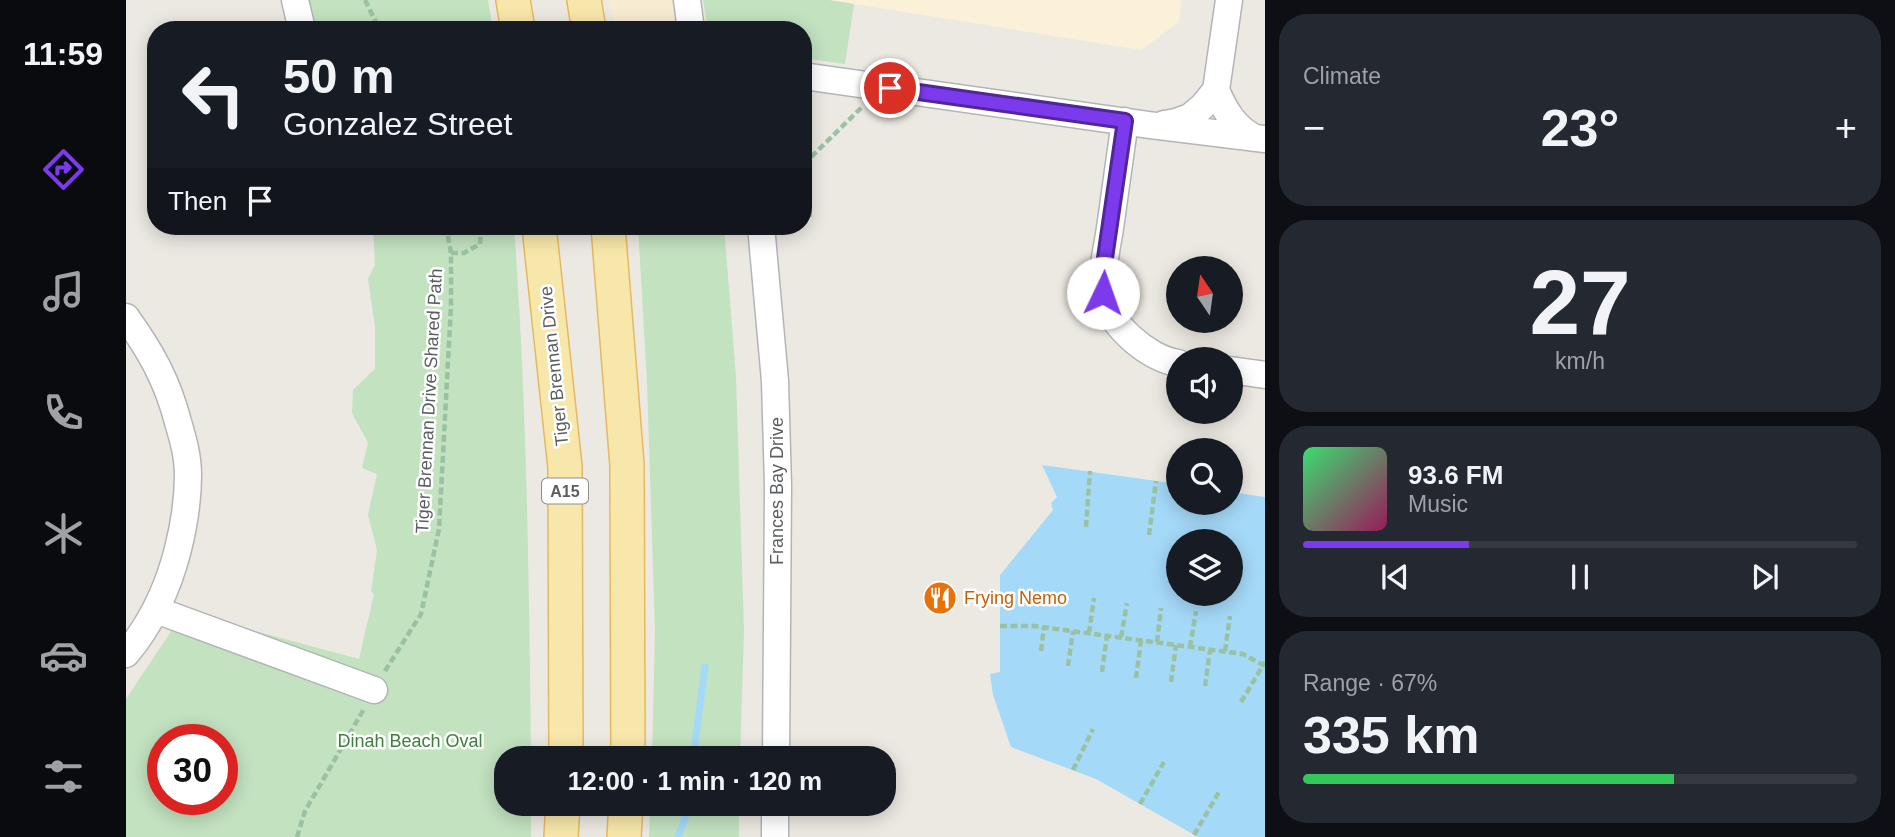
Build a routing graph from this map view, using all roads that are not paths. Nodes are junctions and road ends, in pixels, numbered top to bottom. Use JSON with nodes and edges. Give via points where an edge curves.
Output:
{"nodes":[{"id":1,"x":295,"y":0,"type":"edge"},
{"id":2,"x":513,"y":0,"type":"edge"},
{"id":3,"x":584,"y":0,"type":"edge"},
{"id":4,"x":687,"y":0,"type":"edge"},
{"id":5,"x":1229,"y":0,"type":"edge"},
{"id":6,"x":300,"y":21,"type":"edge"},
{"id":7,"x":516,"y":21,"type":"edge"},
{"id":8,"x":588,"y":21,"type":"edge"},
{"id":9,"x":690,"y":21,"type":"edge"},
{"id":10,"x":812,"y":77,"type":"edge"},
{"id":11,"x":1216,"y":90,"type":"junction"},
{"id":12,"x":1137,"y":123,"type":"junction"},
{"id":13,"x":1260,"y":139,"type":"edge"},
{"id":14,"x":541,"y":235,"type":"edge"},
{"id":15,"x":609,"y":235,"type":"edge"},
{"id":16,"x":762,"y":235,"type":"edge"},
{"id":17,"x":126,"y":317,"type":"edge"},
{"id":18,"x":1166,"y":360,"type":"edge"},
{"id":19,"x":1243,"y":372,"type":"edge"},
{"id":20,"x":1265,"y":375,"type":"edge"},
{"id":21,"x":156,"y":610,"type":"junction"},
{"id":22,"x":126,"y":654,"type":"edge"},
{"id":23,"x":374,"y":690,"type":"road end"},
{"id":24,"x":566,"y":746,"type":"edge"},
{"id":25,"x":628,"y":746,"type":"edge"},
{"id":26,"x":776,"y":746,"type":"edge"},
{"id":27,"x":562,"y":816,"type":"edge"},
{"id":28,"x":625,"y":816,"type":"edge"},
{"id":29,"x":775,"y":816,"type":"edge"},
{"id":30,"x":561,"y":837,"type":"edge"},
{"id":31,"x":624,"y":837,"type":"edge"},
{"id":32,"x":775,"y":837,"type":"edge"}],
"edges":[{"from":1,"to":6,"type":"street"},
{"from":2,"to":7,"type":"main road"},
{"from":3,"to":8,"type":"main road"},
{"from":4,"to":9,"type":"street"},
{"from":5,"to":11,"type":"street"},
{"from":10,"to":12,"type":"street"},
{"from":11,"to":12,"type":"street","via":[[1190,117]]},
{"from":11,"to":13,"type":"street","via":[[1242,132]]},
{"from":12,"to":13,"type":"street"},
{"from":12,"to":18,"type":"street","via":[[1105,258],[1103,293],[1119,324],[1140,347]]},
{"from":14,"to":24,"type":"main road","name":"Tiger Brennan Drive","number":"A15","via":[[565,467]]},
{"from":15,"to":25,"type":"main road","via":[[627,465]]},
{"from":16,"to":26,"type":"street","name":"Frances Bay Drive","via":[[775,381],[778,486]]},
{"from":17,"to":21,"type":"street","via":[[162,372],[187,456],[181,538]]},
{"from":19,"to":20,"type":"street"},
{"from":21,"to":22,"type":"street"},
{"from":21,"to":23,"type":"street"},
{"from":27,"to":30,"type":"main road"},
{"from":28,"to":31,"type":"main road"},
{"from":29,"to":32,"type":"street"}]}
